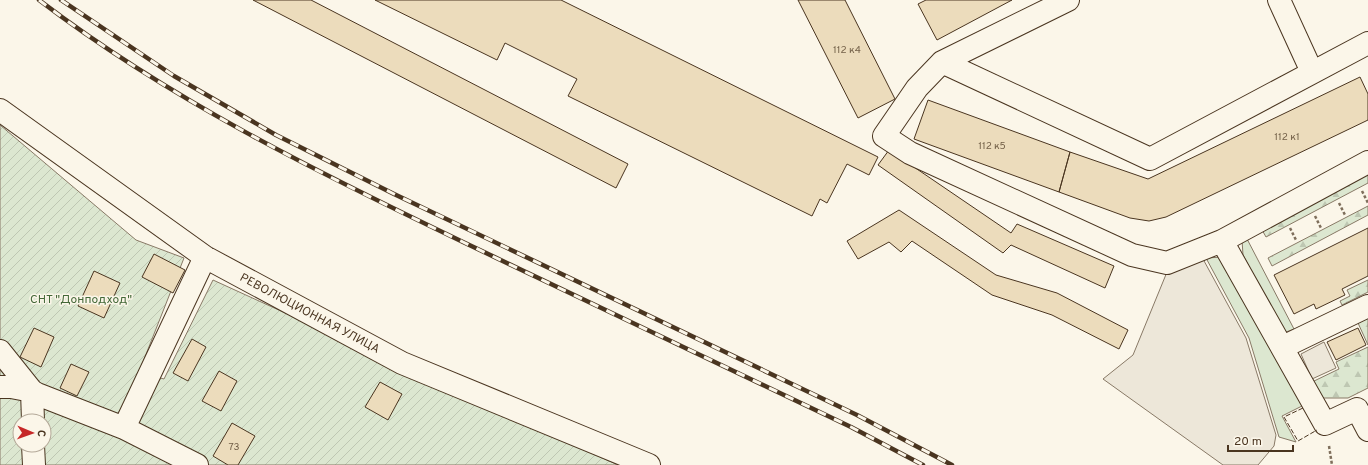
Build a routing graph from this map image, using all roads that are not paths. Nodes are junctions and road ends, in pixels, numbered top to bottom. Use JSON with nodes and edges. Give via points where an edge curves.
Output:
{"nodes":[{"id":1,"x":1068,"y":0,"type":"edge"},
{"id":2,"x":1279,"y":0,"type":"edge"},
{"id":3,"x":1368,"y":43,"type":"edge"},
{"id":4,"x":942,"y":62,"type":"junction"},
{"id":5,"x":1312,"y":72,"type":"junction"},
{"id":6,"x":0,"y":110,"type":"edge"},
{"id":7,"x":1368,"y":162,"type":"edge"},
{"id":8,"x":1222,"y":241,"type":"junction"},
{"id":9,"x":204,"y":257,"type":"junction"},
{"id":10,"x":1368,"y":306,"type":"edge"},
{"id":11,"x":1283,"y":347,"type":"junction"},
{"id":12,"x":0,"y":352,"type":"edge"},
{"id":13,"x":0,"y":387,"type":"edge"},
{"id":14,"x":32,"y":391,"type":"junction"},
{"id":15,"x":1362,"y":406,"type":"edge"},
{"id":16,"x":33,"y":413,"type":"edge"},
{"id":17,"x":124,"y":428,"type":"junction"},
{"id":18,"x":1368,"y":430,"type":"edge"},
{"id":19,"x":33,"y":453,"type":"edge"},
{"id":20,"x":34,"y":465,"type":"edge"},
{"id":21,"x":197,"y":465,"type":"edge"},
{"id":22,"x":649,"y":465,"type":"edge"}],
"edges":[{"from":1,"to":4,"type":"street"},
{"from":2,"to":5,"type":"street"},
{"from":3,"to":5,"type":"street"},
{"from":4,"to":5,"type":"street","via":[[1150,159]]},
{"from":4,"to":8,"type":"street","via":[[917,88],[884,136],[910,153],[1132,255],[1167,263]]},
{"from":6,"to":9,"type":"street","name":"РЕВОЛЮЦИОННАЯ УЛИЦА"},
{"from":7,"to":8,"type":"street"},
{"from":8,"to":11,"type":"street"},
{"from":9,"to":17,"type":"street"},
{"from":9,"to":22,"type":"street","name":"РЕВОЛЮЦИОННАЯ УЛИЦА","via":[[402,363]]},
{"from":10,"to":11,"type":"street"},
{"from":11,"to":15,"type":"street","via":[[1325,424]]},
{"from":12,"to":14,"type":"street"},
{"from":13,"to":14,"type":"street"},
{"from":14,"to":16,"type":"street"},
{"from":14,"to":17,"type":"street"},
{"from":15,"to":18,"type":"street"},
{"from":17,"to":21,"type":"street"},
{"from":19,"to":20,"type":"street"}]}
